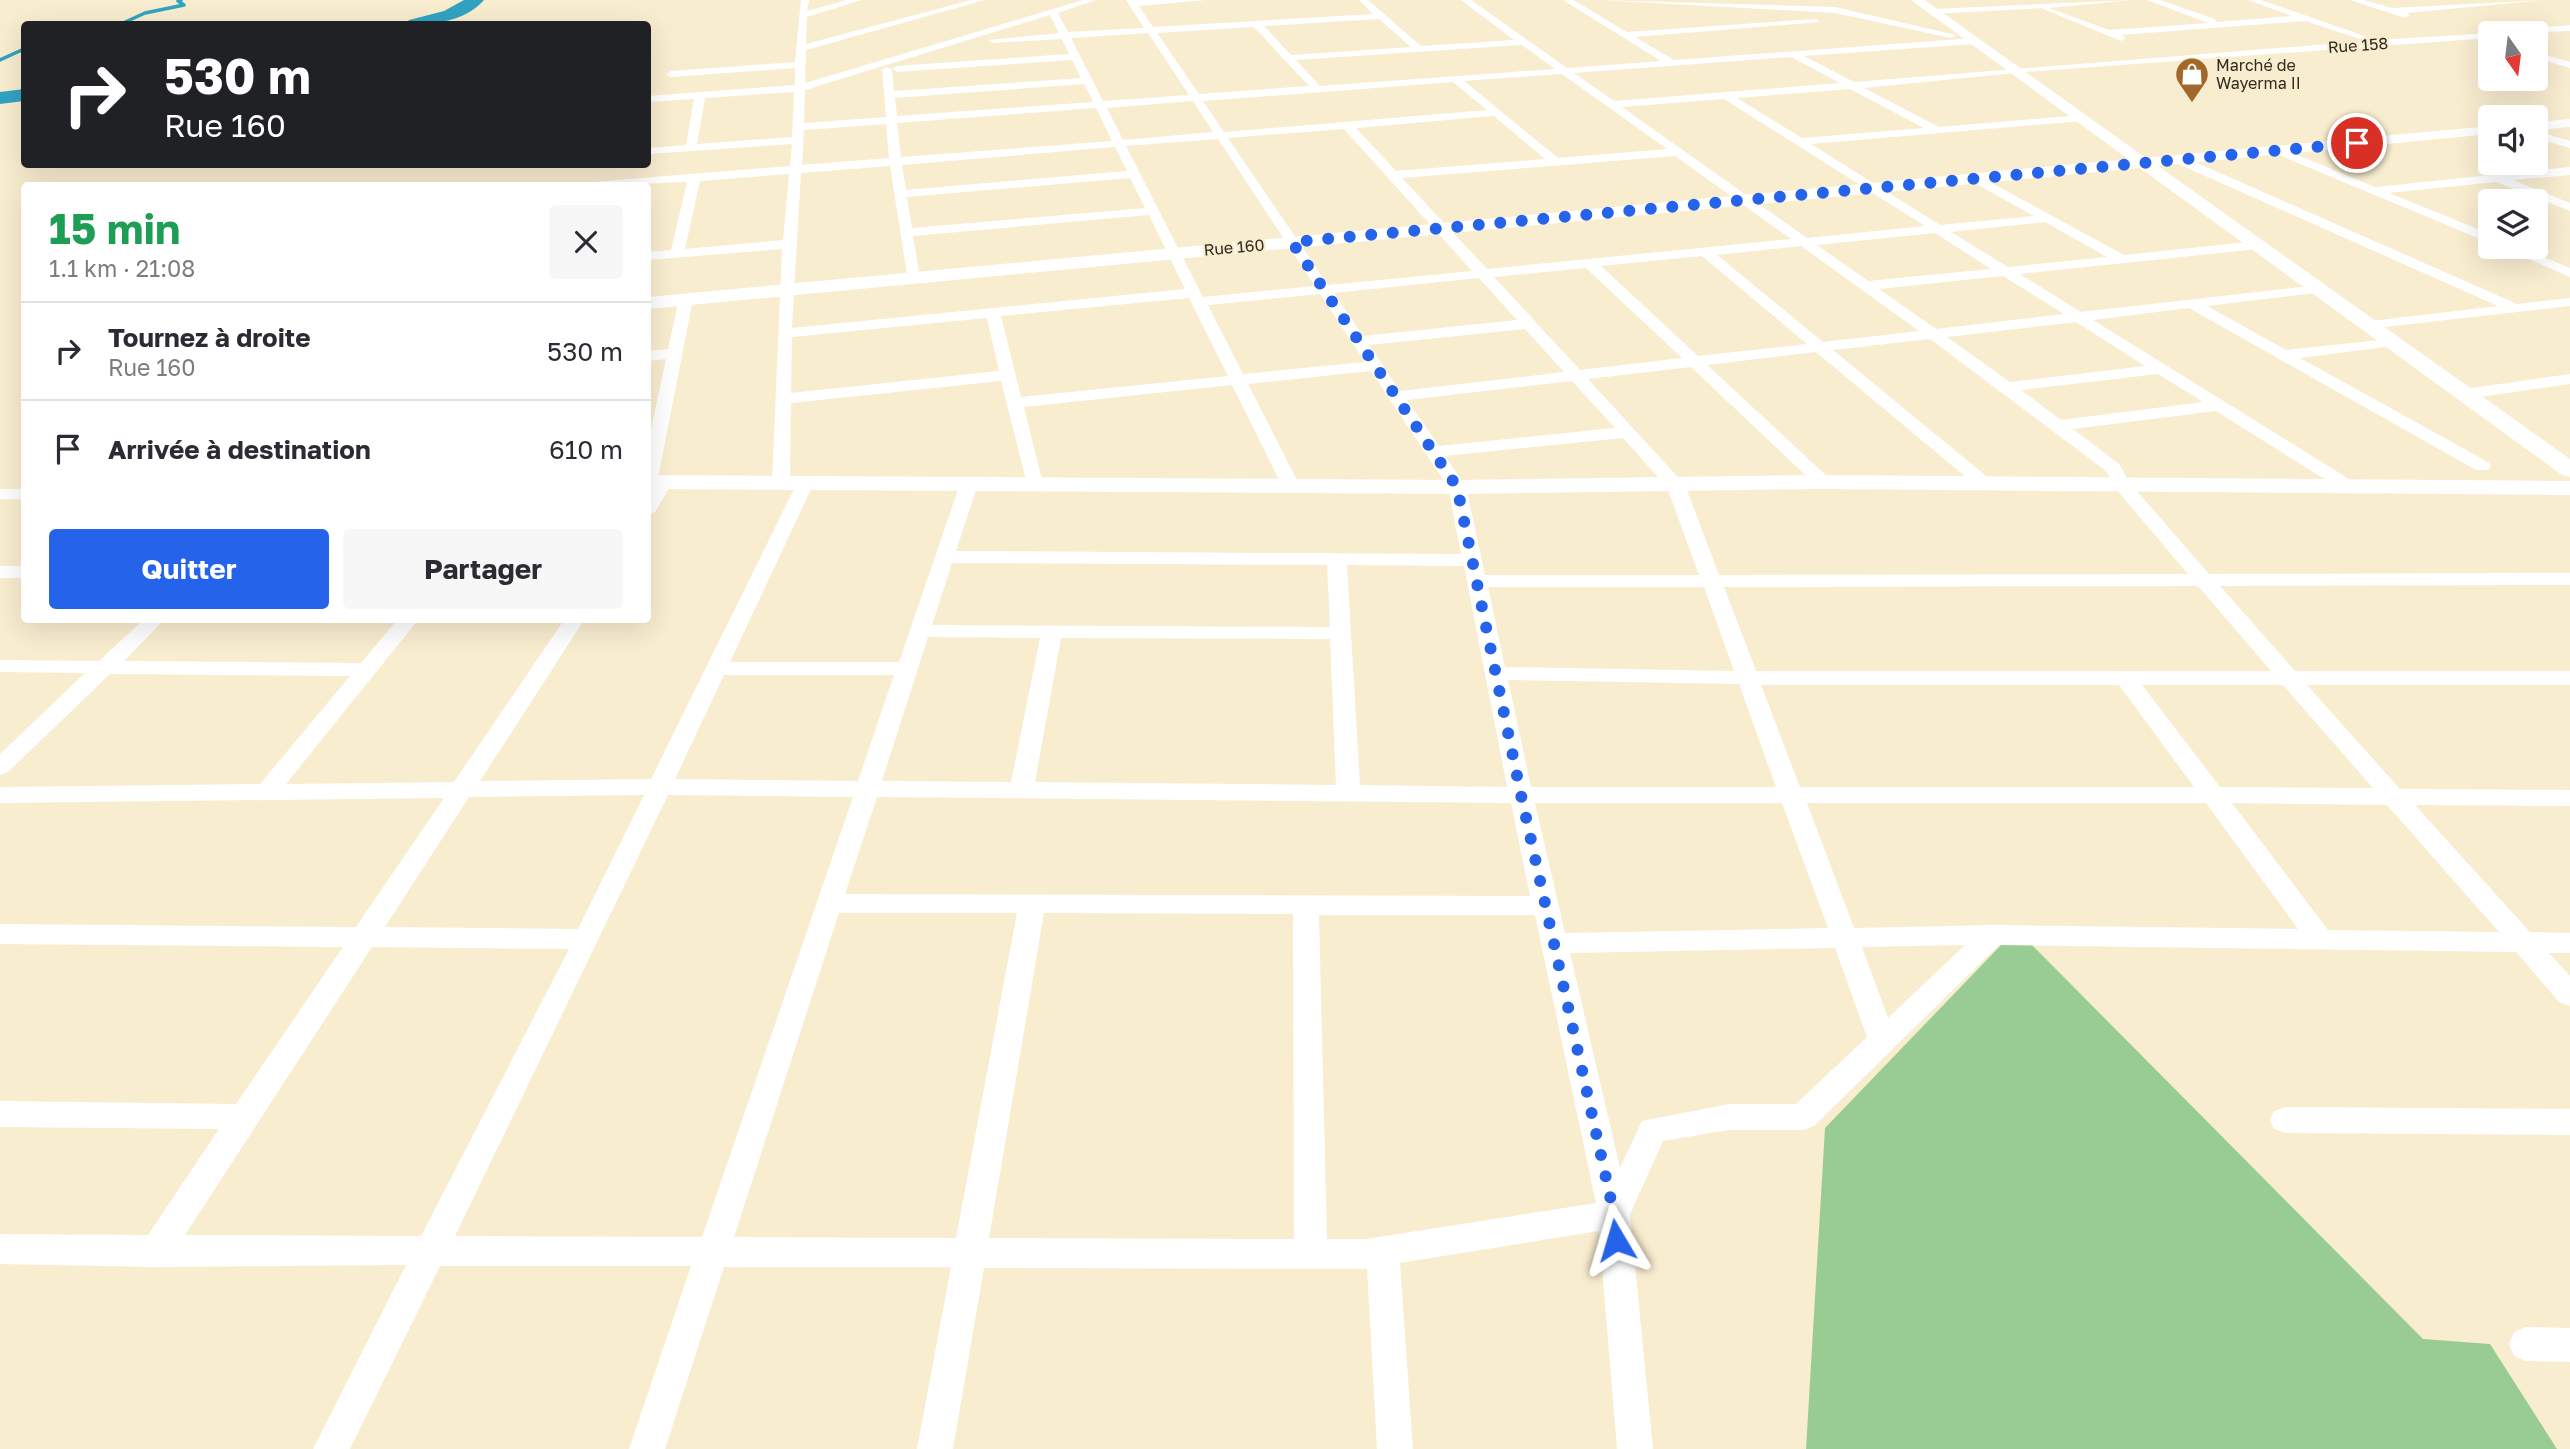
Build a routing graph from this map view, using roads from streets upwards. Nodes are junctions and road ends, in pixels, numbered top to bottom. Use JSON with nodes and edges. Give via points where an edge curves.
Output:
{"nodes":[{"id":1,"x":805,"y":0,"type":"edge"},
{"id":2,"x":857,"y":0,"type":"edge"},
{"id":3,"x":981,"y":0,"type":"edge"},
{"id":4,"x":1092,"y":0,"type":"edge"},
{"id":5,"x":1202,"y":0,"type":"edge"},
{"id":6,"x":1363,"y":0,"type":"edge"},
{"id":7,"x":1465,"y":0,"type":"edge"},
{"id":8,"x":1567,"y":0,"type":"edge"},
{"id":9,"x":1604,"y":0,"type":"edge"},
{"id":10,"x":1618,"y":0,"type":"edge"},
{"id":11,"x":1722,"y":0,"type":"edge"},
{"id":12,"x":1822,"y":0,"type":"edge"},
{"id":13,"x":1917,"y":0,"type":"edge"},
{"id":14,"x":2129,"y":0,"type":"edge"},
{"id":15,"x":2151,"y":0,"type":"edge"},
{"id":16,"x":2252,"y":0,"type":"edge"},
{"id":17,"x":2354,"y":0,"type":"edge"},
{"id":18,"x":2481,"y":0,"type":"edge"},
{"id":19,"x":2542,"y":0,"type":"edge"},
{"id":20,"x":1132,"y":2,"type":"edge"},
{"id":21,"x":2493,"y":4,"type":"junction"},
{"id":22,"x":972,"y":5,"type":"edge"},
{"id":23,"x":1733,"y":6,"type":"junction"},
{"id":24,"x":2037,"y":6,"type":"junction"},
{"id":25,"x":1835,"y":10,"type":"junction"},
{"id":26,"x":2390,"y":11,"type":"junction"},
{"id":27,"x":1053,"y":12,"type":"junction"},
{"id":28,"x":1934,"y":12,"type":"junction"},
{"id":29,"x":802,"y":15,"type":"junction"},
{"id":30,"x":1381,"y":16,"type":"junction"},
{"id":31,"x":1875,"y":18,"type":"junction"},
{"id":32,"x":2307,"y":18,"type":"junction"},
{"id":33,"x":2426,"y":22,"type":"dead end"},
{"id":34,"x":1256,"y":23,"type":"junction"},
{"id":35,"x":2222,"y":24,"type":"junction"},
{"id":36,"x":2438,"y":25,"type":"dead end"},
{"id":37,"x":2570,"y":28,"type":"edge"},
{"id":38,"x":1150,"y":30,"type":"junction"},
{"id":39,"x":2548,"y":30,"type":"edge"},
{"id":40,"x":2107,"y":33,"type":"junction"},
{"id":41,"x":1623,"y":35,"type":"junction"},
{"id":42,"x":1064,"y":36,"type":"junction"},
{"id":43,"x":2473,"y":36,"type":"junction"},
{"id":44,"x":2478,"y":36,"type":"edge"},
{"id":45,"x":2478,"y":37,"type":"edge"},
{"id":46,"x":1975,"y":41,"type":"junction"},
{"id":47,"x":2129,"y":41,"type":"dead end"},
{"id":48,"x":1522,"y":42,"type":"junction"},
{"id":49,"x":951,"y":43,"type":"junction"},
{"id":50,"x":2382,"y":43,"type":"junction"},
{"id":51,"x":800,"y":49,"type":"junction"},
{"id":52,"x":1419,"y":49,"type":"junction"},
{"id":53,"x":2151,"y":50,"type":"dead end"},
{"id":54,"x":1794,"y":55,"type":"junction"},
{"id":55,"x":1075,"y":57,"type":"junction"},
{"id":56,"x":1288,"y":58,"type":"junction"},
{"id":57,"x":2172,"y":59,"type":"junction"},
{"id":58,"x":2548,"y":59,"type":"edge"},
{"id":59,"x":1672,"y":63,"type":"junction"},
{"id":60,"x":799,"y":65,"type":"junction"},
{"id":61,"x":2570,"y":65,"type":"edge"},
{"id":62,"x":887,"y":70,"type":"junction"},
{"id":63,"x":2018,"y":71,"type":"junction"},
{"id":64,"x":858,"y":72,"type":"junction"},
{"id":65,"x":1564,"y":72,"type":"junction"},
{"id":66,"x":671,"y":74,"type":"dead end"},
{"id":67,"x":1455,"y":79,"type":"junction"},
{"id":68,"x":1087,"y":81,"type":"junction"},
{"id":69,"x":1853,"y":86,"type":"junction"},
{"id":70,"x":799,"y":88,"type":"junction"},
{"id":71,"x":1317,"y":89,"type":"junction"},
{"id":72,"x":888,"y":94,"type":"junction"},
{"id":73,"x":700,"y":95,"type":"junction"},
{"id":74,"x":1726,"y":96,"type":"junction"},
{"id":75,"x":1196,"y":98,"type":"junction"},
{"id":76,"x":651,"y":99,"type":"edge"},
{"id":77,"x":1101,"y":105,"type":"junction"},
{"id":78,"x":1611,"y":105,"type":"junction"},
{"id":79,"x":1496,"y":113,"type":"junction"},
{"id":80,"x":2082,"y":118,"type":"junction"},
{"id":81,"x":890,"y":121,"type":"junction"},
{"id":82,"x":2570,"y":123,"type":"edge"},
{"id":83,"x":1346,"y":125,"type":"junction"},
{"id":84,"x":2548,"y":125,"type":"edge"},
{"id":85,"x":1936,"y":130,"type":"junction"},
{"id":86,"x":2478,"y":131,"type":"edge"},
{"id":87,"x":798,"y":133,"type":"junction"},
{"id":88,"x":1223,"y":135,"type":"junction"},
{"id":89,"x":2548,"y":138,"type":"edge"},
{"id":90,"x":1800,"y":142,"type":"junction"},
{"id":91,"x":1118,"y":143,"type":"junction"},
{"id":92,"x":2570,"y":145,"type":"edge"},
{"id":93,"x":691,"y":147,"type":"junction"},
{"id":94,"x":651,"y":151,"type":"edge"},
{"id":95,"x":2278,"y":151,"type":"junction"},
{"id":96,"x":1678,"y":152,"type":"junction"},
{"id":97,"x":895,"y":160,"type":"junction"},
{"id":98,"x":2180,"y":160,"type":"junction"},
{"id":99,"x":1556,"y":162,"type":"junction"},
{"id":100,"x":2144,"y":162,"type":"junction"},
{"id":101,"x":795,"y":168,"type":"junction"},
{"id":102,"x":2570,"y":171,"type":"edge"},
{"id":103,"x":1135,"y":174,"type":"junction"},
{"id":104,"x":1394,"y":175,"type":"junction"},
{"id":105,"x":695,"y":176,"type":"junction"},
{"id":106,"x":1975,"y":178,"type":"junction"},
{"id":107,"x":2497,"y":179,"type":"junction"},
{"id":108,"x":633,"y":182,"type":"edge"},
{"id":109,"x":1872,"y":187,"type":"junction"},
{"id":110,"x":2375,"y":191,"type":"junction"},
{"id":111,"x":899,"y":194,"type":"junction"},
{"id":112,"x":1744,"y":200,"type":"junction"},
{"id":113,"x":2570,"y":207,"type":"edge"},
{"id":114,"x":1153,"y":211,"type":"junction"},
{"id":115,"x":2048,"y":218,"type":"junction"},
{"id":116,"x":1938,"y":228,"type":"junction"},
{"id":117,"x":1441,"y":229,"type":"junction"},
{"id":118,"x":906,"y":233,"type":"junction"},
{"id":119,"x":2478,"y":234,"type":"edge"},
{"id":120,"x":1803,"y":241,"type":"junction"},
{"id":121,"x":1292,"y":242,"type":"junction"},
{"id":122,"x":787,"y":244,"type":"junction"},
{"id":123,"x":2258,"y":245,"type":"junction"},
{"id":124,"x":1704,"y":251,"type":"junction"},
{"id":125,"x":677,"y":253,"type":"junction"},
{"id":126,"x":1175,"y":253,"type":"junction"},
{"id":127,"x":651,"y":256,"type":"edge"},
{"id":128,"x":2122,"y":259,"type":"junction"},
{"id":129,"x":2537,"y":259,"type":"edge"},
{"id":130,"x":1588,"y":262,"type":"junction"},
{"id":131,"x":2008,"y":271,"type":"junction"},
{"id":132,"x":1483,"y":273,"type":"junction"},
{"id":133,"x":2570,"y":273,"type":"edge"},
{"id":134,"x":913,"y":278,"type":"junction"},
{"id":135,"x":1864,"y":286,"type":"junction"},
{"id":136,"x":1325,"y":288,"type":"junction"},
{"id":137,"x":2319,"y":289,"type":"junction"},
{"id":138,"x":785,"y":290,"type":"junction"},
{"id":139,"x":1196,"y":298,"type":"junction"},
{"id":140,"x":686,"y":299,"type":"junction"},
{"id":141,"x":2570,"y":302,"type":"edge"},
{"id":142,"x":651,"y":303,"type":"edge"},
{"id":143,"x":2192,"y":304,"type":"junction"},
{"id":144,"x":2516,"y":309,"type":"junction"},
{"id":145,"x":993,"y":313,"type":"junction"},
{"id":146,"x":2080,"y":317,"type":"junction"},
{"id":147,"x":1527,"y":324,"type":"junction"},
{"id":148,"x":2371,"y":326,"type":"junction"},
{"id":149,"x":784,"y":333,"type":"junction"},
{"id":150,"x":1932,"y":334,"type":"junction"},
{"id":151,"x":1361,"y":341,"type":"junction"},
{"id":152,"x":2393,"y":341,"type":"junction"},
{"id":153,"x":1820,"y":346,"type":"junction"},
{"id":154,"x":676,"y":353,"type":"junction"},
{"id":155,"x":2284,"y":355,"type":"junction"},
{"id":156,"x":651,"y":356,"type":"edge"},
{"id":157,"x":1693,"y":361,"type":"junction"},
{"id":158,"x":1378,"y":365,"type":"junction"},
{"id":159,"x":2164,"y":368,"type":"junction"},
{"id":160,"x":1574,"y":374,"type":"junction"},
{"id":161,"x":1009,"y":375,"type":"junction"},
{"id":162,"x":2570,"y":379,"type":"edge"},
{"id":163,"x":1238,"y":380,"type":"junction"},
{"id":164,"x":2007,"y":387,"type":"junction"},
{"id":165,"x":2465,"y":394,"type":"junction"},
{"id":166,"x":1397,"y":396,"type":"junction"},
{"id":167,"x":784,"y":399,"type":"junction"},
{"id":168,"x":1016,"y":404,"type":"junction"},
{"id":169,"x":2221,"y":405,"type":"junction"},
{"id":170,"x":2058,"y":426,"type":"junction"},
{"id":171,"x":1630,"y":432,"type":"junction"},
{"id":172,"x":1436,"y":452,"type":"junction"},
{"id":173,"x":2482,"y":466,"type":"dead end"},
{"id":174,"x":2570,"y":470,"type":"edge"},
{"id":175,"x":653,"y":482,"type":"edge"},
{"id":176,"x":1823,"y":482,"type":"junction"},
{"id":177,"x":793,"y":483,"type":"junction"},
{"id":178,"x":969,"y":484,"type":"junction"},
{"id":179,"x":1034,"y":484,"type":"junction"},
{"id":180,"x":1985,"y":484,"type":"junction"},
{"id":181,"x":1676,"y":485,"type":"junction"},
{"id":182,"x":2122,"y":485,"type":"junction"},
{"id":183,"x":1291,"y":486,"type":"junction"},
{"id":184,"x":2348,"y":486,"type":"junction"},
{"id":185,"x":1457,"y":487,"type":"junction"},
{"id":186,"x":2570,"y":488,"type":"edge"},
{"id":187,"x":0,"y":494,"type":"edge"},
{"id":188,"x":21,"y":494,"type":"edge"},
{"id":189,"x":945,"y":557,"type":"junction"},
{"id":190,"x":1337,"y":559,"type":"junction"},
{"id":191,"x":1475,"y":571,"type":"junction"},
{"id":192,"x":0,"y":572,"type":"edge"},
{"id":193,"x":21,"y":572,"type":"edge"},
{"id":194,"x":2201,"y":577,"type":"junction"},
{"id":195,"x":2570,"y":579,"type":"edge"},
{"id":196,"x":1711,"y":580,"type":"junction"},
{"id":197,"x":151,"y":623,"type":"edge"},
{"id":198,"x":405,"y":623,"type":"edge"},
{"id":199,"x":571,"y":623,"type":"edge"},
{"id":200,"x":920,"y":631,"type":"junction"},
{"id":201,"x":1052,"y":632,"type":"junction"},
{"id":202,"x":1340,"y":633,"type":"junction"},
{"id":203,"x":0,"y":666,"type":"edge"},
{"id":204,"x":105,"y":667,"type":"junction"},
{"id":205,"x":718,"y":668,"type":"junction"},
{"id":206,"x":907,"y":669,"type":"junction"},
{"id":207,"x":365,"y":670,"type":"junction"},
{"id":208,"x":1498,"y":673,"type":"junction"},
{"id":209,"x":2124,"y":676,"type":"junction"},
{"id":210,"x":2287,"y":676,"type":"junction"},
{"id":211,"x":1748,"y":678,"type":"junction"},
{"id":212,"x":2570,"y":678,"type":"edge"},
{"id":213,"x":0,"y":767,"type":"edge"},
{"id":214,"x":662,"y":788,"type":"junction"},
{"id":215,"x":461,"y":790,"type":"junction"},
{"id":216,"x":867,"y":790,"type":"junction"},
{"id":217,"x":1021,"y":791,"type":"junction"},
{"id":218,"x":266,"y":792,"type":"junction"},
{"id":219,"x":1348,"y":794,"type":"junction"},
{"id":220,"x":0,"y":795,"type":"edge"},
{"id":221,"x":1521,"y":795,"type":"junction"},
{"id":222,"x":2212,"y":795,"type":"junction"},
{"id":223,"x":1791,"y":796,"type":"junction"},
{"id":224,"x":2396,"y":798,"type":"junction"},
{"id":225,"x":2570,"y":798,"type":"edge"},
{"id":226,"x":829,"y":904,"type":"junction"},
{"id":227,"x":1032,"y":904,"type":"junction"},
{"id":228,"x":1306,"y":905,"type":"junction"},
{"id":229,"x":1545,"y":906,"type":"junction"},
{"id":230,"x":0,"y":934,"type":"edge"},
{"id":231,"x":1993,"y":935,"type":"junction"},
{"id":232,"x":363,"y":937,"type":"junction"},
{"id":233,"x":1845,"y":938,"type":"junction"},
{"id":234,"x":587,"y":939,"type":"junction"},
{"id":235,"x":2321,"y":940,"type":"junction"},
{"id":236,"x":1554,"y":943,"type":"junction"},
{"id":237,"x":2526,"y":943,"type":"junction"},
{"id":238,"x":2570,"y":943,"type":"edge"},
{"id":239,"x":2570,"y":995,"type":"edge"},
{"id":240,"x":1883,"y":1041,"type":"junction"},
{"id":241,"x":0,"y":1114,"type":"edge"},
{"id":242,"x":244,"y":1117,"type":"junction"},
{"id":243,"x":2285,"y":1120,"type":"dead end"},
{"id":244,"x":2570,"y":1122,"type":"edge"},
{"id":245,"x":1614,"y":1214,"type":"junction"},
{"id":246,"x":0,"y":1249,"type":"edge"},
{"id":247,"x":1383,"y":1251,"type":"junction"},
{"id":248,"x":155,"y":1252,"type":"junction"},
{"id":249,"x":430,"y":1252,"type":"junction"},
{"id":250,"x":712,"y":1252,"type":"junction"},
{"id":251,"x":970,"y":1253,"type":"junction"},
{"id":252,"x":1311,"y":1254,"type":"junction"},
{"id":253,"x":2526,"y":1344,"type":"dead end"},
{"id":254,"x":2570,"y":1345,"type":"edge"},
{"id":255,"x":331,"y":1449,"type":"edge"},
{"id":256,"x":647,"y":1449,"type":"edge"},
{"id":257,"x":935,"y":1449,"type":"edge"},
{"id":258,"x":1395,"y":1449,"type":"edge"},
{"id":259,"x":1636,"y":1449,"type":"edge"}],
"edges":[{"from":1,"to":29,"type":"street"},
{"from":2,"to":29,"type":"street"},
{"from":3,"to":22,"type":"street"},
{"from":4,"to":27,"type":"street"},
{"from":5,"to":20,"type":"street"},
{"from":6,"to":30,"type":"street"},
{"from":7,"to":48,"type":"street"},
{"from":8,"to":41,"type":"street"},
{"from":9,"to":10,"type":"street"},
{"from":10,"to":23,"type":"street"},
{"from":11,"to":23,"type":"street"},
{"from":12,"to":25,"type":"street"},
{"from":13,"to":28,"type":"street"},
{"from":14,"to":24,"type":"street"},
{"from":15,"to":35,"type":"street"},
{"from":16,"to":32,"type":"street"},
{"from":17,"to":26,"type":"street"},
{"from":18,"to":21,"type":"street"},
{"from":19,"to":21,"type":"street"},
{"from":20,"to":38,"type":"street"},
{"from":21,"to":26,"type":"street"},
{"from":22,"to":51,"type":"street"},
{"from":23,"to":25,"type":"street"},
{"from":24,"to":28,"type":"street"},
{"from":24,"to":40,"type":"street"},
{"from":25,"to":31,"type":"street"},
{"from":26,"to":33,"type":"street"},
{"from":27,"to":42,"type":"street"},
{"from":27,"to":49,"type":"street","via":[[980,29]]},
{"from":28,"to":46,"type":"street"},
{"from":29,"to":51,"type":"street"},
{"from":30,"to":34,"type":"street"},
{"from":30,"to":52,"type":"street"},
{"from":31,"to":41,"type":"street"},
{"from":31,"to":46,"type":"street"},
{"from":32,"to":35,"type":"street"},
{"from":32,"to":50,"type":"street"},
{"from":34,"to":38,"type":"street"},
{"from":34,"to":56,"type":"street"},
{"from":35,"to":40,"type":"street"},
{"from":36,"to":43,"type":"street"},
{"from":37,"to":39,"type":"street"},
{"from":38,"to":42,"type":"street"},
{"from":38,"to":75,"type":"street"},
{"from":40,"to":47,"type":"street"},
{"from":41,"to":59,"type":"street"},
{"from":42,"to":49,"type":"street"},
{"from":42,"to":55,"type":"street"},
{"from":43,"to":44,"type":"street","name":"Rue 158"},
{"from":43,"to":45,"type":"street"},
{"from":43,"to":50,"type":"street","name":"Rue 158"},
{"from":46,"to":54,"type":"street"},
{"from":46,"to":63,"type":"street"},
{"from":48,"to":52,"type":"street"},
{"from":48,"to":65,"type":"street"},
{"from":49,"to":64,"type":"street"},
{"from":50,"to":57,"type":"street","name":"Rue 158"},
{"from":51,"to":60,"type":"street"},
{"from":52,"to":56,"type":"street"},
{"from":53,"to":57,"type":"street"},
{"from":54,"to":59,"type":"street"},
{"from":54,"to":69,"type":"street"},
{"from":55,"to":62,"type":"street"},
{"from":55,"to":68,"type":"street"},
{"from":56,"to":71,"type":"street"},
{"from":57,"to":63,"type":"street","name":"Rue 158"},
{"from":58,"to":61,"type":"street"},
{"from":59,"to":65,"type":"street"},
{"from":60,"to":66,"type":"street"},
{"from":60,"to":70,"type":"street"},
{"from":62,"to":64,"type":"street"},
{"from":62,"to":72,"type":"street"},
{"from":63,"to":69,"type":"street","name":"Rue 158"},
{"from":63,"to":80,"type":"street"},
{"from":64,"to":70,"type":"street"},
{"from":65,"to":67,"type":"street"},
{"from":65,"to":78,"type":"street"},
{"from":67,"to":71,"type":"street"},
{"from":67,"to":79,"type":"street"},
{"from":68,"to":72,"type":"street"},
{"from":68,"to":77,"type":"street"},
{"from":69,"to":74,"type":"street","name":"Rue 158"},
{"from":69,"to":85,"type":"street"},
{"from":70,"to":73,"type":"street"},
{"from":70,"to":87,"type":"street"},
{"from":71,"to":75,"type":"street"},
{"from":72,"to":81,"type":"street"},
{"from":73,"to":76,"type":"street"},
{"from":73,"to":93,"type":"street"},
{"from":74,"to":78,"type":"street","name":"Rue 158"},
{"from":74,"to":90,"type":"street"},
{"from":75,"to":77,"type":"street"},
{"from":75,"to":88,"type":"street"},
{"from":77,"to":81,"type":"street"},
{"from":77,"to":91,"type":"street"},
{"from":78,"to":96,"type":"street"},
{"from":79,"to":83,"type":"street"},
{"from":79,"to":99,"type":"street"},
{"from":80,"to":85,"type":"street"},
{"from":80,"to":100,"type":"street"},
{"from":81,"to":87,"type":"street"},
{"from":81,"to":97,"type":"street"},
{"from":82,"to":84,"type":"street"},
{"from":83,"to":88,"type":"street"},
{"from":83,"to":104,"type":"street"},
{"from":85,"to":90,"type":"street"},
{"from":86,"to":95,"type":"street","name":"Rue 160"},
{"from":87,"to":93,"type":"street"},
{"from":87,"to":101,"type":"street"},
{"from":88,"to":91,"type":"street"},
{"from":88,"to":121,"type":"street"},
{"from":89,"to":92,"type":"street"},
{"from":90,"to":109,"type":"street"},
{"from":91,"to":97,"type":"street"},
{"from":91,"to":103,"type":"street"},
{"from":93,"to":94,"type":"street"},
{"from":95,"to":98,"type":"street","name":"Rue 160"},
{"from":95,"to":110,"type":"street"},
{"from":96,"to":99,"type":"street"},
{"from":96,"to":112,"type":"street"},
{"from":97,"to":101,"type":"street"},
{"from":97,"to":111,"type":"street"},
{"from":98,"to":100,"type":"street","name":"Rue 160"},
{"from":98,"to":144,"type":"street"},
{"from":99,"to":104,"type":"street"},
{"from":100,"to":106,"type":"street","name":"Rue 160"},
{"from":100,"to":123,"type":"street"},
{"from":101,"to":105,"type":"street"},
{"from":101,"to":122,"type":"street"},
{"from":102,"to":107,"type":"street"},
{"from":103,"to":111,"type":"street"},
{"from":103,"to":114,"type":"street"},
{"from":104,"to":117,"type":"street"},
{"from":105,"to":108,"type":"street"},
{"from":105,"to":125,"type":"street"},
{"from":106,"to":109,"type":"street","name":"Rue 160"},
{"from":106,"to":115,"type":"street"},
{"from":107,"to":110,"type":"street"},
{"from":107,"to":113,"type":"street"},
{"from":109,"to":112,"type":"street","name":"Rue 160"},
{"from":109,"to":116,"type":"street"},
{"from":110,"to":119,"type":"street"},
{"from":111,"to":118,"type":"street"},
{"from":112,"to":117,"type":"street","name":"Rue 160"},
{"from":112,"to":120,"type":"street"},
{"from":114,"to":118,"type":"street"},
{"from":114,"to":126,"type":"street"},
{"from":115,"to":116,"type":"street"},
{"from":115,"to":128,"type":"street"},
{"from":116,"to":120,"type":"street"},
{"from":116,"to":131,"type":"street"},
{"from":117,"to":121,"type":"street","name":"Rue 160"},
{"from":117,"to":132,"type":"street"},
{"from":118,"to":134,"type":"street"},
{"from":120,"to":124,"type":"street"},
{"from":120,"to":135,"type":"street"},
{"from":121,"to":126,"type":"street","name":"Rue 160"},
{"from":121,"to":136,"type":"street"},
{"from":122,"to":125,"type":"street"},
{"from":122,"to":138,"type":"street"},
{"from":123,"to":128,"type":"street"},
{"from":123,"to":137,"type":"street"},
{"from":124,"to":130,"type":"street"},
{"from":124,"to":153,"type":"street"},
{"from":125,"to":127,"type":"street"},
{"from":126,"to":134,"type":"street","name":"Rue 160"},
{"from":126,"to":139,"type":"street"},
{"from":128,"to":131,"type":"street"},
{"from":129,"to":133,"type":"street"},
{"from":130,"to":132,"type":"street"},
{"from":130,"to":157,"type":"street"},
{"from":131,"to":135,"type":"street"},
{"from":131,"to":146,"type":"street"},
{"from":132,"to":136,"type":"street"},
{"from":132,"to":147,"type":"street"},
{"from":134,"to":138,"type":"street","name":"Rue 160"},
{"from":135,"to":150,"type":"street"},
{"from":136,"to":139,"type":"street"},
{"from":136,"to":151,"type":"street"},
{"from":137,"to":143,"type":"street"},
{"from":137,"to":148,"type":"street"},
{"from":138,"to":140,"type":"street","name":"Rue 160"},
{"from":138,"to":149,"type":"street"},
{"from":139,"to":145,"type":"street"},
{"from":139,"to":163,"type":"street"},
{"from":140,"to":142,"type":"street","name":"Rue 160"},
{"from":140,"to":154,"type":"street"},
{"from":141,"to":144,"type":"street"},
{"from":143,"to":146,"type":"street"},
{"from":143,"to":155,"type":"street"},
{"from":144,"to":148,"type":"street"},
{"from":145,"to":149,"type":"street"},
{"from":145,"to":161,"type":"street"},
{"from":146,"to":150,"type":"street"},
{"from":146,"to":159,"type":"street"},
{"from":147,"to":151,"type":"street"},
{"from":147,"to":160,"type":"street"},
{"from":148,"to":152,"type":"street"},
{"from":149,"to":167,"type":"street"},
{"from":150,"to":153,"type":"street"},
{"from":150,"to":164,"type":"street"},
{"from":151,"to":158,"type":"street"},
{"from":152,"to":155,"type":"street"},
{"from":152,"to":165,"type":"street"},
{"from":153,"to":157,"type":"street"},
{"from":153,"to":180,"type":"street"},
{"from":154,"to":156,"type":"street"},
{"from":154,"to":175,"type":"street"},
{"from":155,"to":173,"type":"street"},
{"from":157,"to":160,"type":"street"},
{"from":157,"to":176,"type":"street"},
{"from":158,"to":163,"type":"street"},
{"from":158,"to":166,"type":"street"},
{"from":159,"to":164,"type":"street"},
{"from":159,"to":169,"type":"street"},
{"from":160,"to":166,"type":"street"},
{"from":160,"to":171,"type":"street"},
{"from":161,"to":167,"type":"street"},
{"from":161,"to":168,"type":"street"},
{"from":162,"to":165,"type":"street"},
{"from":163,"to":168,"type":"street"},
{"from":163,"to":183,"type":"street"},
{"from":164,"to":170,"type":"street"},
{"from":165,"to":174,"type":"street"},
{"from":166,"to":172,"type":"street"},
{"from":167,"to":177,"type":"street"},
{"from":168,"to":179,"type":"street"},
{"from":169,"to":170,"type":"street"},
{"from":169,"to":184,"type":"street"},
{"from":170,"to":182,"type":"street","via":[[2113,468]]},
{"from":171,"to":172,"type":"street"},
{"from":171,"to":181,"type":"street"},
{"from":172,"to":185,"type":"street"},
{"from":175,"to":177,"type":"street"},
{"from":176,"to":180,"type":"street"},
{"from":176,"to":181,"type":"street"},
{"from":177,"to":178,"type":"street"},
{"from":177,"to":205,"type":"street"},
{"from":178,"to":179,"type":"street"},
{"from":178,"to":189,"type":"street"},
{"from":179,"to":183,"type":"street"},
{"from":180,"to":182,"type":"street"},
{"from":181,"to":185,"type":"street"},
{"from":181,"to":196,"type":"street"},
{"from":182,"to":184,"type":"street"},
{"from":182,"to":194,"type":"street"},
{"from":183,"to":185,"type":"street"},
{"from":184,"to":186,"type":"street"},
{"from":185,"to":191,"type":"street"},
{"from":187,"to":188,"type":"street"},
{"from":189,"to":190,"type":"street"},
{"from":189,"to":200,"type":"street"},
{"from":190,"to":191,"type":"street"},
{"from":190,"to":202,"type":"street"},
{"from":191,"to":196,"type":"street"},
{"from":191,"to":208,"type":"street"},
{"from":192,"to":193,"type":"street"},
{"from":194,"to":195,"type":"street"},
{"from":194,"to":196,"type":"street"},
{"from":194,"to":210,"type":"street"},
{"from":196,"to":211,"type":"street"},
{"from":197,"to":204,"type":"street"},
{"from":198,"to":207,"type":"street"},
{"from":199,"to":215,"type":"street"},
{"from":200,"to":201,"type":"street"},
{"from":200,"to":206,"type":"street"},
{"from":201,"to":202,"type":"street"},
{"from":201,"to":217,"type":"street"},
{"from":202,"to":219,"type":"street"},
{"from":203,"to":204,"type":"street"},
{"from":204,"to":207,"type":"street"},
{"from":204,"to":213,"type":"street"},
{"from":205,"to":206,"type":"street"},
{"from":205,"to":214,"type":"street"},
{"from":206,"to":216,"type":"street"},
{"from":207,"to":218,"type":"street"},
{"from":208,"to":211,"type":"street"},
{"from":208,"to":221,"type":"street"},
{"from":209,"to":210,"type":"street"},
{"from":209,"to":211,"type":"street"},
{"from":209,"to":222,"type":"street"},
{"from":210,"to":212,"type":"street"},
{"from":210,"to":224,"type":"street"},
{"from":211,"to":223,"type":"street"},
{"from":214,"to":215,"type":"street"},
{"from":214,"to":216,"type":"street"},
{"from":214,"to":234,"type":"street"},
{"from":215,"to":218,"type":"street"},
{"from":215,"to":232,"type":"street"},
{"from":216,"to":217,"type":"street"},
{"from":216,"to":226,"type":"street"},
{"from":217,"to":219,"type":"street"},
{"from":218,"to":220,"type":"street"},
{"from":219,"to":221,"type":"street"},
{"from":221,"to":223,"type":"street"},
{"from":221,"to":229,"type":"street"},
{"from":222,"to":223,"type":"street"},
{"from":222,"to":224,"type":"street"},
{"from":222,"to":235,"type":"street"},
{"from":223,"to":233,"type":"street"},
{"from":224,"to":225,"type":"street"},
{"from":224,"to":237,"type":"street"},
{"from":226,"to":227,"type":"street"},
{"from":226,"to":250,"type":"street"},
{"from":227,"to":228,"type":"street"},
{"from":227,"to":251,"type":"street"},
{"from":228,"to":229,"type":"street"},
{"from":228,"to":252,"type":"street"},
{"from":229,"to":236,"type":"street"},
{"from":230,"to":232,"type":"street"},
{"from":231,"to":233,"type":"street"},
{"from":231,"to":235,"type":"street"},
{"from":231,"to":240,"type":"street"},
{"from":232,"to":234,"type":"street"},
{"from":232,"to":242,"type":"street"},
{"from":233,"to":236,"type":"street"},
{"from":233,"to":240,"type":"street"},
{"from":234,"to":249,"type":"street"},
{"from":235,"to":237,"type":"street"},
{"from":236,"to":245,"type":"street"},
{"from":237,"to":238,"type":"street"},
{"from":237,"to":239,"type":"street"},
{"from":240,"to":245,"type":"street","via":[[1803,1117],[1729,1117],[1653,1130]]},
{"from":241,"to":242,"type":"street"},
{"from":242,"to":248,"type":"street"},
{"from":243,"to":244,"type":"street"},
{"from":245,"to":247,"type":"street"},
{"from":245,"to":259,"type":"street"},
{"from":246,"to":248,"type":"street"},
{"from":247,"to":252,"type":"street"},
{"from":247,"to":258,"type":"street"},
{"from":248,"to":249,"type":"street"},
{"from":249,"to":250,"type":"street"},
{"from":249,"to":255,"type":"street"},
{"from":250,"to":251,"type":"street"},
{"from":250,"to":256,"type":"street"},
{"from":251,"to":252,"type":"street"},
{"from":251,"to":257,"type":"street"},
{"from":253,"to":254,"type":"street"}]}
